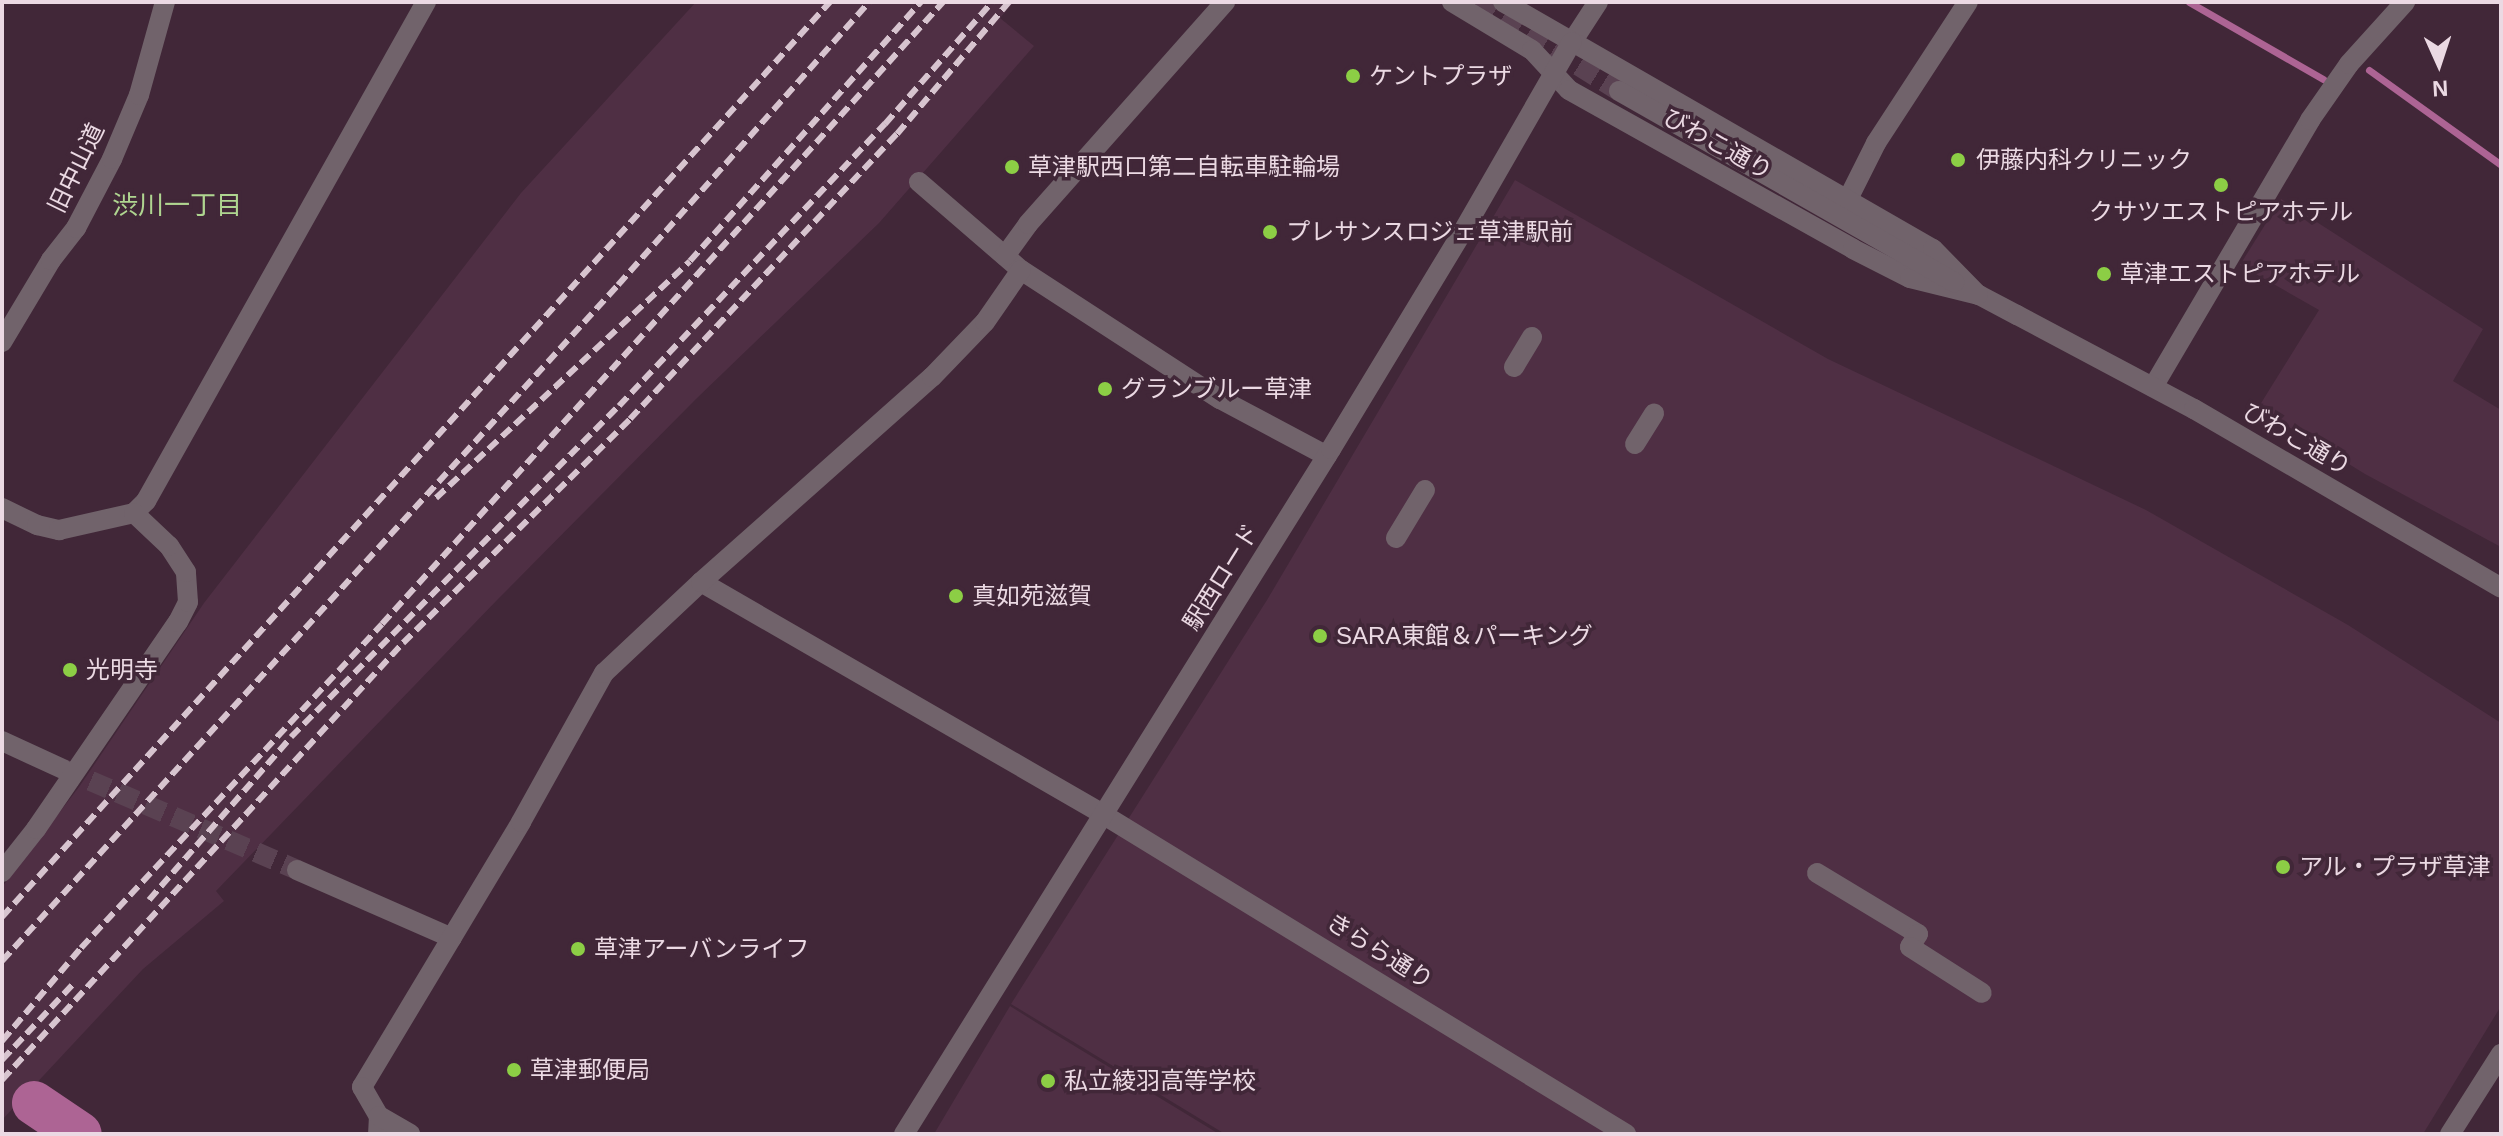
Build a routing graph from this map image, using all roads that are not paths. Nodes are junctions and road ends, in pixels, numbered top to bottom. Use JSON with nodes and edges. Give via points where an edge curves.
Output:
{"nodes":[{"id":1,"x":165,"y":2,"type":"edge"},
{"id":2,"x":426,"y":2,"type":"edge"},
{"id":3,"x":1225,"y":2,"type":"edge"},
{"id":4,"x":1452,"y":2,"type":"edge"},
{"id":5,"x":1503,"y":2,"type":"edge"},
{"id":6,"x":1598,"y":2,"type":"edge"},
{"id":7,"x":1968,"y":2,"type":"edge"},
{"id":8,"x":2405,"y":2,"type":"edge"},
{"id":9,"x":1572,"y":42,"type":"junction"},
{"id":10,"x":1554,"y":74,"type":"junction"},
{"id":11,"x":1619,"y":91,"type":"tunnel mouth"},
{"id":12,"x":919,"y":182,"type":"dead end"},
{"id":13,"x":1848,"y":199,"type":"junction"},
{"id":14,"x":1005,"y":256,"type":"junction"},
{"id":15,"x":1021,"y":270,"type":"junction"},
{"id":16,"x":1979,"y":295,"type":"junction"},
{"id":17,"x":1532,"y":337,"type":"dead end"},
{"id":18,"x":2,"y":342,"type":"edge"},
{"id":19,"x":1514,"y":367,"type":"dead end"},
{"id":20,"x":2153,"y":387,"type":"junction"},
{"id":21,"x":1654,"y":414,"type":"dead end"},
{"id":22,"x":1635,"y":444,"type":"dead end"},
{"id":23,"x":1327,"y":456,"type":"junction"},
{"id":24,"x":1425,"y":490,"type":"dead end"},
{"id":25,"x":2,"y":508,"type":"edge"},
{"id":26,"x":134,"y":513,"type":"junction"},
{"id":27,"x":1396,"y":538,"type":"dead end"},
{"id":28,"x":701,"y":582,"type":"junction"},
{"id":29,"x":2501,"y":588,"type":"edge"},
{"id":30,"x":2,"y":741,"type":"edge"},
{"id":31,"x":63,"y":769,"type":"tunnel mouth"},
{"id":32,"x":1104,"y":815,"type":"junction"},
{"id":33,"x":297,"y":870,"type":"tunnel mouth"},
{"id":34,"x":2,"y":872,"type":"edge"},
{"id":35,"x":1817,"y":873,"type":"dead end"},
{"id":36,"x":452,"y":938,"type":"junction"},
{"id":37,"x":1982,"y":993,"type":"dead end"},
{"id":38,"x":2501,"y":1054,"type":"edge"},
{"id":39,"x":378,"y":1125,"type":"edge"},
{"id":40,"x":410,"y":1134,"type":"edge"},
{"id":41,"x":904,"y":1134,"type":"edge"},
{"id":42,"x":1626,"y":1134,"type":"edge"},
{"id":43,"x":2450,"y":1134,"type":"edge"}],
"edges":[{"from":1,"to":18,"type":"street","name":"旧中山道","via":[[139,95],[112,159],[76,228]]},
{"from":2,"to":26,"type":"street","via":[[146,501]]},
{"from":3,"to":14,"type":"street"},
{"from":4,"to":10,"type":"street","name":"びわこ通り","via":[[1532,50]]},
{"from":5,"to":9,"type":"street","name":"びわこ通り"},
{"from":6,"to":9,"type":"street","name":"駅西ロード"},
{"from":7,"to":13,"type":"street","via":[[1876,143]]},
{"from":8,"to":20,"type":"street","via":[[2349,64],[2303,130]]},
{"from":9,"to":10,"type":"street","name":"駅西ロード"},
{"from":9,"to":13,"type":"street","name":"びわこ通り"},
{"from":10,"to":16,"type":"street","name":"びわこ通り","via":[[1569,90],[1853,249],[1910,278]]},
{"from":10,"to":23,"type":"street","name":"駅西ロード"},
{"from":11,"to":16,"type":"street"},
{"from":12,"to":14,"type":"street"},
{"from":13,"to":16,"type":"street","name":"びわこ通り","via":[[1933,249]]},
{"from":14,"to":15,"type":"street"},
{"from":15,"to":23,"type":"street","via":[[1220,399]]},
{"from":15,"to":28,"type":"street","via":[[985,322],[932,377]]},
{"from":16,"to":20,"type":"street","name":"びわこ通り"},
{"from":17,"to":19,"type":"street"},
{"from":20,"to":29,"type":"street","name":"びわこ通り"},
{"from":21,"to":22,"type":"street"},
{"from":23,"to":32,"type":"street","name":"駅西ロード"},
{"from":24,"to":27,"type":"street"},
{"from":25,"to":26,"type":"street","via":[[59,530]]},
{"from":26,"to":34,"type":"street","via":[[169,546],[186,572],[188,602]]},
{"from":28,"to":32,"type":"street","name":"きらら通り"},
{"from":28,"to":36,"type":"street","via":[[604,673]]},
{"from":30,"to":31,"type":"street"},
{"from":32,"to":41,"type":"street","name":"駅西ロード"},
{"from":32,"to":42,"type":"street","name":"きらら通り"},
{"from":33,"to":36,"type":"street"},
{"from":35,"to":37,"type":"street","via":[[1918,934],[1910,947]]},
{"from":36,"to":39,"type":"street","via":[[362,1087]]},
{"from":38,"to":43,"type":"street"},
{"from":39,"to":40,"type":"street"}]}
